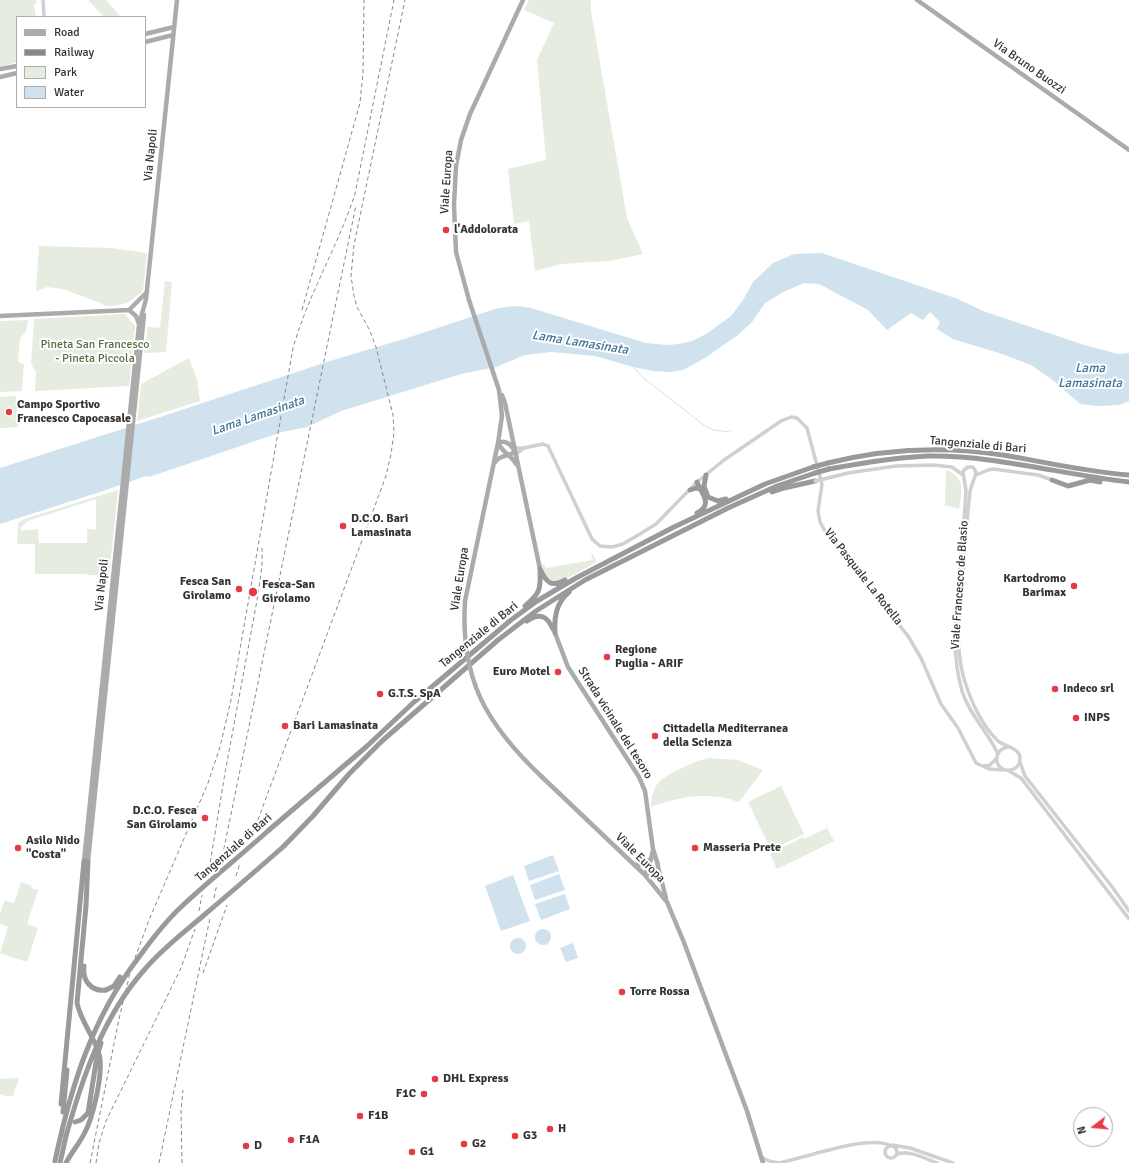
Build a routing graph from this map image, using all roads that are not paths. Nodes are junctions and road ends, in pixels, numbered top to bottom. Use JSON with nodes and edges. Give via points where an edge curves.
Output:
{"nodes":[{"id":1,"x":43,"y":0,"type":"edge"},
{"id":2,"x":177,"y":0,"type":"edge"},
{"id":3,"x":523,"y":0,"type":"edge"},
{"id":4,"x":917,"y":0,"type":"edge"},
{"id":5,"x":44,"y":16,"type":"edge"},
{"id":6,"x":174,"y":27,"type":"junction"},
{"id":7,"x":146,"y":34,"type":"edge"},
{"id":8,"x":173,"y":35,"type":"junction"},
{"id":9,"x":146,"y":42,"type":"edge"},
{"id":10,"x":16,"y":66,"type":"edge"},
{"id":11,"x":0,"y":70,"type":"edge"},
{"id":12,"x":16,"y":73,"type":"edge"},
{"id":13,"x":0,"y":77,"type":"edge"},
{"id":14,"x":1129,"y":150,"type":"edge"},
{"id":15,"x":147,"y":292,"type":"junction"},
{"id":16,"x":129,"y":310,"type":"junction"},
{"id":17,"x":144,"y":311,"type":"junction"},
{"id":18,"x":0,"y":316,"type":"edge"},
{"id":19,"x":139,"y":325,"type":"junction"},
{"id":20,"x":499,"y":390,"type":"junction"},
{"id":21,"x":131,"y":424,"type":"junction"},
{"id":22,"x":498,"y":443,"type":"junction"},
{"id":23,"x":515,"y":451,"type":"junction"},
{"id":24,"x":507,"y":455,"type":"junction"},
{"id":25,"x":494,"y":464,"type":"junction"},
{"id":26,"x":518,"y":468,"type":"junction"},
{"id":27,"x":706,"y":475,"type":"junction"},
{"id":28,"x":1129,"y":475,"type":"edge"},
{"id":29,"x":964,"y":476,"type":"junction"},
{"id":30,"x":975,"y":476,"type":"junction"},
{"id":31,"x":1052,"y":480,"type":"joint"},
{"id":32,"x":815,"y":481,"type":"joint"},
{"id":33,"x":1120,"y":481,"type":"junction"},
{"id":34,"x":697,"y":482,"type":"junction"},
{"id":35,"x":1129,"y":482,"type":"edge"},
{"id":36,"x":702,"y":488,"type":"junction"},
{"id":37,"x":690,"y":490,"type":"junction"},
{"id":38,"x":740,"y":495,"type":"junction"},
{"id":39,"x":748,"y":499,"type":"junction"},
{"id":40,"x":674,"y":527,"type":"junction"},
{"id":41,"x":611,"y":559,"type":"junction"},
{"id":42,"x":540,"y":569,"type":"junction"},
{"id":43,"x":585,"y":580,"type":"junction"},
{"id":44,"x":958,"y":615,"type":"junction"},
{"id":45,"x":511,"y":620,"type":"junction"},
{"id":46,"x":517,"y":624,"type":"junction"},
{"id":47,"x":555,"y":633,"type":"junction"},
{"id":48,"x":957,"y":634,"type":"junction"},
{"id":49,"x":1009,"y":747,"type":"junction"},
{"id":50,"x":997,"y":756,"type":"junction"},
{"id":51,"x":1020,"y":762,"type":"junction"},
{"id":52,"x":981,"y":766,"type":"junction"},
{"id":53,"x":1006,"y":770,"type":"junction"},
{"id":54,"x":653,"y":849,"type":"junction"},
{"id":55,"x":652,"y":859,"type":"junction"},
{"id":56,"x":86,"y":861,"type":"junction"},
{"id":57,"x":635,"y":865,"type":"junction"},
{"id":58,"x":658,"y":865,"type":"junction"},
{"id":59,"x":659,"y":871,"type":"junction"},
{"id":60,"x":646,"y":875,"type":"junction"},
{"id":61,"x":653,"y":882,"type":"junction"},
{"id":62,"x":667,"y":902,"type":"junction"},
{"id":63,"x":1129,"y":911,"type":"edge"},
{"id":64,"x":1129,"y":919,"type":"edge"},
{"id":65,"x":132,"y":966,"type":"junction"},
{"id":66,"x":108,"y":1022,"type":"junction"},
{"id":67,"x":61,"y":1104,"type":"dead end"},
{"id":68,"x":75,"y":1122,"type":"dead end"},
{"id":69,"x":891,"y":1145,"type":"junction"},
{"id":70,"x":761,"y":1154,"type":"junction"},
{"id":71,"x":896,"y":1156,"type":"junction"},
{"id":72,"x":793,"y":1160,"type":"junction"},
{"id":73,"x":57,"y":1162,"type":"edge"},
{"id":74,"x":66,"y":1163,"type":"edge"},
{"id":75,"x":763,"y":1163,"type":"edge"},
{"id":76,"x":784,"y":1163,"type":"edge"},
{"id":77,"x":889,"y":1163,"type":"edge"},
{"id":78,"x":937,"y":1163,"type":"edge"},
{"id":79,"x":953,"y":1163,"type":"edge"}],
"edges":[{"from":1,"to":5,"type":"street"},
{"from":2,"to":6,"type":"main road","name":"Via Napoli"},
{"from":3,"to":20,"type":"main road","name":"Viale Europa","via":[[460,140],[454,205],[455,242],[460,269]]},
{"from":4,"to":14,"type":"main road","name":"Via Bruno Buozzi"},
{"from":6,"to":7,"type":"main road"},
{"from":6,"to":8,"type":"main road","name":"Via Napoli"},
{"from":8,"to":9,"type":"main road"},
{"from":8,"to":15,"type":"main road","name":"Via Napoli"},
{"from":10,"to":11,"type":"main road"},
{"from":12,"to":13,"type":"main road"},
{"from":15,"to":16,"type":"main road"},
{"from":15,"to":17,"type":"main road","name":"Via Napoli"},
{"from":16,"to":18,"type":"main road"},
{"from":16,"to":19,"type":"main road","via":[[136,316]]},
{"from":17,"to":19,"type":"main road","name":"Via Napoli"},
{"from":17,"to":21,"type":"main road","name":"Via Napoli"},
{"from":19,"to":21,"type":"main road","name":"Via Napoli"},
{"from":20,"to":22,"type":"main road","name":"Viale Europa","via":[[502,416]]},
{"from":20,"to":23,"type":"main road","via":[[505,403]]},
{"from":21,"to":56,"type":"main road","name":"Via Napoli"},
{"from":22,"to":23,"type":"main road","via":[[508,443]]},
{"from":22,"to":24,"type":"main road"},
{"from":22,"to":25,"type":"main road","name":"Viale Europa"},
{"from":23,"to":24,"type":"main road"},
{"from":23,"to":26,"type":"main road"},
{"from":23,"to":37,"type":"street","name":"Via Pasquale La Rotella","via":[[543,444],[548,446],[587,530],[600,546],[618,546],[649,530]]},
{"from":24,"to":25,"type":"main road","via":[[499,458]]},
{"from":24,"to":26,"type":"main road"},
{"from":25,"to":57,"type":"main road","name":"Viale Europa","bridge":true,"via":[[465,601],[466,647],[475,686],[496,726],[517,753]]},
{"from":26,"to":42,"type":"main road"},
{"from":27,"to":34,"type":"street","name":"Via Pasquale La Rotella"},
{"from":27,"to":36,"type":"highway"},
{"from":27,"to":52,"type":"street","name":"Via Pasquale La Rotella","via":[[781,420],[791,417],[802,422],[807,428],[822,484],[818,504],[820,522],[908,636],[921,658],[941,704],[958,728],[976,763]]},
{"from":28,"to":38,"type":"highway","name":"Tangenziale di Bari","bridge":true,"via":[[1001,455],[909,450],[882,452],[828,463]]},
{"from":29,"to":30,"type":"street","via":[[970,480]]},
{"from":29,"to":30,"type":"street","via":[[964,470],[970,466],[975,470]]},
{"from":29,"to":32,"type":"street","bridge":true,"via":[[952,467],[896,466]]},
{"from":29,"to":44,"type":"street","name":"Viale Francesco de Blasio","via":[[966,491]]},
{"from":30,"to":31,"type":"street","via":[[993,469],[1038,475]]},
{"from":30,"to":44,"type":"street","name":"Viale Francesco de Blasio","via":[[971,484]]},
{"from":31,"to":33,"type":"highway","via":[[1068,486],[1090,480],[1114,483]]},
{"from":32,"to":39,"type":"highway"},
{"from":33,"to":35,"type":"highway","name":"Tangenziale di Bari"},
{"from":33,"to":39,"type":"highway","name":"Tangenziale di Bari","bridge":true,"via":[[970,458],[930,456],[858,463],[829,469],[777,486]]},
{"from":34,"to":36,"type":"highway","via":[[702,484]]},
{"from":34,"to":37,"type":"street","name":"Via Pasquale La Rotella"},
{"from":36,"to":37,"type":"highway"},
{"from":36,"to":38,"type":"highway","via":[[714,500]]},
{"from":36,"to":40,"type":"highway","via":[[706,502],[703,509]]},
{"from":38,"to":40,"type":"highway","name":"Tangenziale di Bari"},
{"from":39,"to":43,"type":"highway","name":"Tangenziale di Bari"},
{"from":40,"to":41,"type":"highway","name":"Tangenziale di Bari"},
{"from":41,"to":42,"type":"highway","via":[[596,563],[554,584],[546,580]]},
{"from":41,"to":45,"type":"highway","name":"Tangenziale di Bari","via":[[559,587]]},
{"from":42,"to":45,"type":"highway","via":[[541,583],[537,596]]},
{"from":43,"to":46,"type":"highway","name":"Tangenziale di Bari"},
{"from":43,"to":47,"type":"highway","via":[[561,601],[555,616]]},
{"from":44,"to":48,"type":"street","name":"Viale Francesco de Blasio"},
{"from":45,"to":65,"type":"highway","name":"Tangenziale di Bari","bridge":true,"via":[[182,906],[151,940]]},
{"from":46,"to":47,"type":"highway","via":[[535,616],[542,616],[549,621]]},
{"from":46,"to":66,"type":"highway","name":"Tangenziale di Bari","bridge":true,"via":[[382,741],[284,846],[163,950],[136,980]]},
{"from":47,"to":54,"type":"main road","name":"Strada vicinale del tesoro","via":[[568,667],[643,785]]},
{"from":48,"to":49,"type":"street","name":"Viale Francesco de Blasio","via":[[964,681],[973,705],[996,739]]},
{"from":48,"to":50,"type":"street","name":"Viale Francesco de Blasio","via":[[956,663],[964,697],[994,746]]},
{"from":49,"to":50,"type":"street","via":[[1002,749]]},
{"from":49,"to":51,"type":"street","via":[[1018,752]]},
{"from":50,"to":52,"type":"street","via":[[990,765]]},
{"from":50,"to":53,"type":"street","via":[[999,765]]},
{"from":51,"to":53,"type":"street","via":[[1015,768]]},
{"from":51,"to":63,"type":"street","via":[[1025,776]]},
{"from":52,"to":53,"type":"street"},
{"from":53,"to":64,"type":"street","via":[[1020,778]]},
{"from":54,"to":55,"type":"main road"},
{"from":54,"to":58,"type":"main road"},
{"from":55,"to":57,"type":"main road"},
{"from":55,"to":60,"type":"main road"},
{"from":56,"to":65,"type":"highway","bridge":true,"via":[[90,904],[83,974],[87,984],[100,991],[106,990],[114,986],[126,969]]},
{"from":56,"to":67,"type":"highway"},
{"from":56,"to":73,"type":"highway","bridge":true,"via":[[65,1102]]},
{"from":56,"to":74,"type":"highway","via":[[86,906],[77,1003],[80,1016],[98,1051],[100,1069],[88,1127]]},
{"from":57,"to":60,"type":"main road","name":"Viale Europa"},
{"from":58,"to":59,"type":"main road"},
{"from":58,"to":60,"type":"main road","via":[[653,874]]},
{"from":59,"to":61,"type":"main road"},
{"from":59,"to":62,"type":"main road"},
{"from":60,"to":61,"type":"main road","name":"Viale Europa"},
{"from":61,"to":62,"type":"main road","name":"Viale Europa"},
{"from":62,"to":70,"type":"main road","name":"Viale Europa","via":[[739,1089]]},
{"from":65,"to":73,"type":"highway","name":"Tangenziale di Bari","bridge":true,"via":[[102,1015],[85,1053],[72,1089]]},
{"from":66,"to":68,"type":"highway","bridge":true,"via":[[97,1056],[88,1113]]},
{"from":66,"to":73,"type":"highway","name":"Tangenziale di Bari","bridge":true,"via":[[85,1074]]},
{"from":69,"to":71,"type":"street","via":[[896,1148]]},
{"from":69,"to":71,"type":"street","via":[[885,1149],[886,1155],[890,1158]]},
{"from":69,"to":72,"type":"street","via":[[863,1143]]},
{"from":69,"to":79,"type":"street","via":[[910,1148]]},
{"from":70,"to":72,"type":"street","via":[[773,1163]]},
{"from":70,"to":75,"type":"main road","name":"Viale Europa"},
{"from":71,"to":77,"type":"street"},
{"from":71,"to":78,"type":"street","via":[[914,1154]]},
{"from":72,"to":76,"type":"street"}]}
